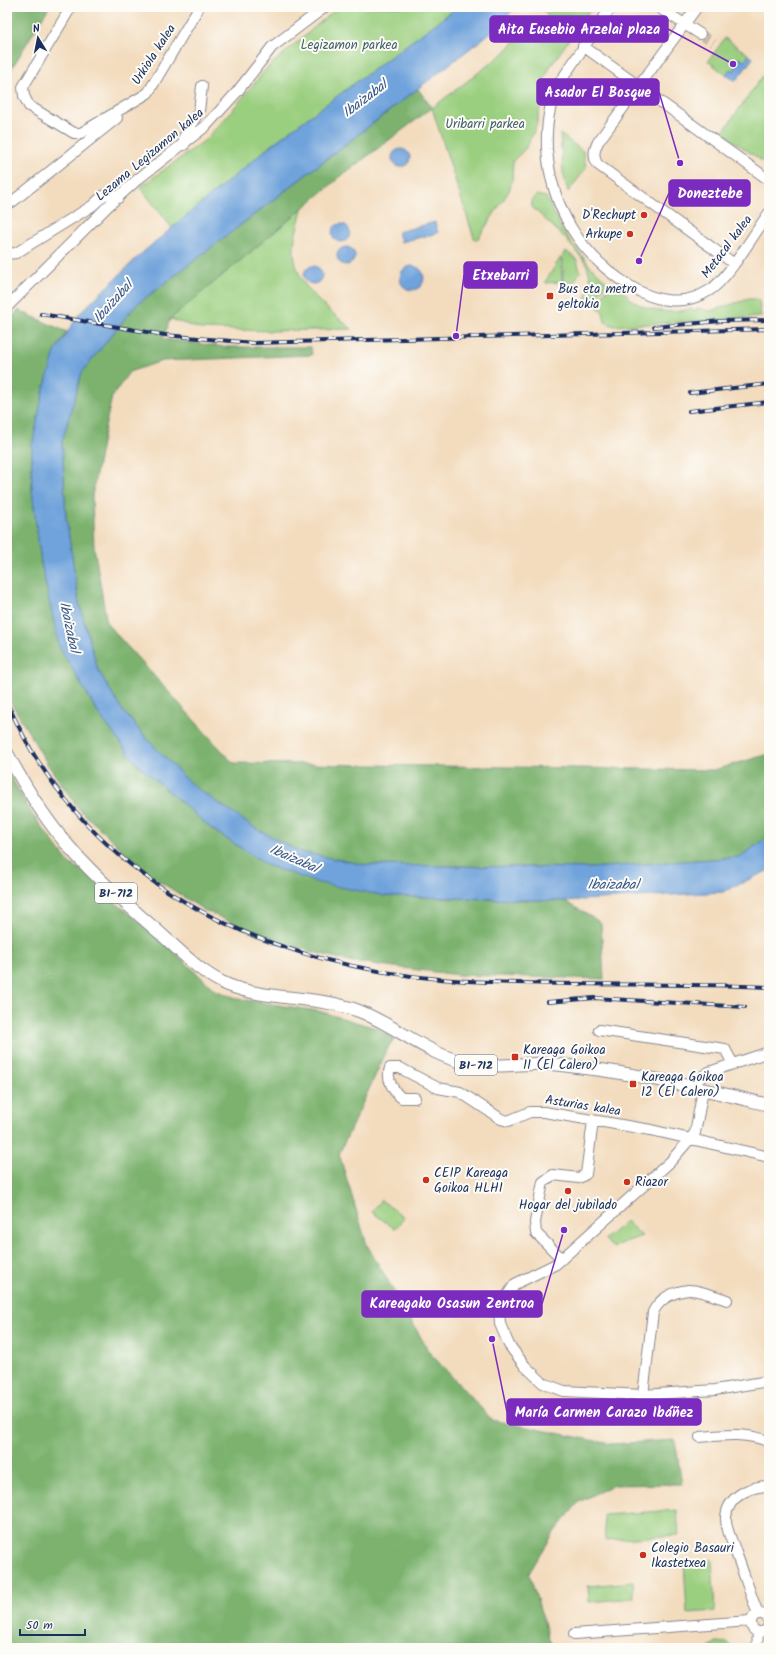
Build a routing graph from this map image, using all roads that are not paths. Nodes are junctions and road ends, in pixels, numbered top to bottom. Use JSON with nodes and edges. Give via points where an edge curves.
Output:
{"nodes":[{"id":1,"x":71,"y":7,"type":"edge"},
{"id":2,"x":199,"y":7,"type":"edge"},
{"id":3,"x":325,"y":7,"type":"edge"},
{"id":4,"x":611,"y":7,"type":"edge"},
{"id":5,"x":658,"y":7,"type":"edge"},
{"id":6,"x":697,"y":7,"type":"edge"},
{"id":7,"x":684,"y":24,"type":"junction"},
{"id":8,"x":700,"y":34,"type":"tunnel mouth"},
{"id":9,"x":584,"y":46,"type":"junction"},
{"id":10,"x":202,"y":86,"type":"dead end"},
{"id":11,"x":640,"y":86,"type":"junction"},
{"id":12,"x":148,"y":93,"type":"junction"},
{"id":13,"x":184,"y":145,"type":"junction"},
{"id":14,"x":769,"y":180,"type":"edge"},
{"id":15,"x":118,"y":198,"type":"junction"},
{"id":16,"x":12,"y":202,"type":"dead end"},
{"id":17,"x":769,"y":213,"type":"edge"},
{"id":18,"x":7,"y":254,"type":"edge"},
{"id":19,"x":733,"y":263,"type":"junction"},
{"id":20,"x":7,"y":307,"type":"edge"},
{"id":21,"x":7,"y":753,"type":"edge"},
{"id":22,"x":599,"y":1030,"type":"dead end"},
{"id":23,"x":769,"y":1052,"type":"edge"},
{"id":24,"x":733,"y":1064,"type":"junction"},
{"id":25,"x":688,"y":1086,"type":"junction"},
{"id":26,"x":703,"y":1090,"type":"junction"},
{"id":27,"x":415,"y":1098,"type":"dead end"},
{"id":28,"x":769,"y":1105,"type":"edge"},
{"id":29,"x":593,"y":1121,"type":"junction"},
{"id":30,"x":689,"y":1140,"type":"junction"},
{"id":31,"x":769,"y":1157,"type":"edge"},
{"id":32,"x":562,"y":1259,"type":"junction"},
{"id":33,"x":727,"y":1300,"type":"dead end"},
{"id":34,"x":769,"y":1381,"type":"edge"},
{"id":35,"x":643,"y":1395,"type":"junction"},
{"id":36,"x":700,"y":1436,"type":"dead end"},
{"id":37,"x":769,"y":1442,"type":"edge"},
{"id":38,"x":769,"y":1486,"type":"edge"},
{"id":39,"x":754,"y":1618,"type":"junction"},
{"id":40,"x":769,"y":1621,"type":"edge"},
{"id":41,"x":758,"y":1632,"type":"junction"},
{"id":42,"x":574,"y":1634,"type":"dead end"},
{"id":43,"x":757,"y":1648,"type":"edge"}],
"edges":[{"from":1,"to":12,"type":"street","name":"Urkiola kalea","via":[[23,87],[29,106],[74,133],[81,134]]},
{"from":2,"to":12,"type":"street","name":"Urkiola kalea"},
{"from":3,"to":13,"type":"street","name":"Lezama Legizamon kalea","via":[[272,48],[217,116]]},
{"from":4,"to":9,"type":"street","name":"Metacal kalea"},
{"from":5,"to":7,"type":"street"},
{"from":6,"to":7,"type":"street"},
{"from":7,"to":8,"type":"street"},
{"from":7,"to":11,"type":"street"},
{"from":9,"to":11,"type":"street"},
{"from":9,"to":19,"type":"street","name":"Metacal kalea","via":[[555,91],[546,137],[548,165],[557,198],[574,234],[593,258],[615,277],[640,293],[661,300],[678,302],[701,295],[720,282]]},
{"from":10,"to":13,"type":"street","via":[[199,111],[184,137]]},
{"from":11,"to":14,"type":"street"},
{"from":11,"to":19,"type":"street","via":[[598,142],[594,151],[597,164]]},
{"from":12,"to":16,"type":"street"},
{"from":13,"to":15,"type":"street","name":"Lezama Legizamon kalea"},
{"from":15,"to":18,"type":"street","via":[[110,193],[103,196],[92,206],[16,252]]},
{"from":15,"to":20,"type":"street","name":"Lezama Legizamon kalea"},
{"from":17,"to":19,"type":"street","name":"Metacal kalea"},
{"from":21,"to":25,"type":"main road","number":"BI-712","via":[[34,800],[78,857],[186,958],[215,978],[243,989],[344,1006],[380,1020],[459,1062],[495,1066],[535,1064],[578,1067]]},
{"from":22,"to":24,"type":"street","via":[[725,1049]]},
{"from":23,"to":24,"type":"street"},
{"from":24,"to":25,"type":"street","via":[[710,1072]]},
{"from":25,"to":26,"type":"main road","number":"BI-712"},
{"from":26,"to":28,"type":"main road","number":"BI-712"},
{"from":26,"to":30,"type":"street","via":[[695,1133]]},
{"from":27,"to":29,"type":"street","name":"Asturias kalea","via":[[402,1098],[395,1092],[390,1078],[390,1068],[400,1068],[438,1088],[460,1092],[508,1121],[530,1112]]},
{"from":29,"to":30,"type":"street","name":"Asturias kalea","via":[[651,1130]]},
{"from":29,"to":32,"type":"street","via":[[586,1174],[579,1178],[553,1175],[543,1182],[535,1222],[536,1233]]},
{"from":30,"to":31,"type":"street","name":"Asturias kalea","via":[[704,1141]]},
{"from":30,"to":32,"type":"street","via":[[670,1162]]},
{"from":32,"to":35,"type":"street","via":[[515,1284],[499,1308],[500,1324],[509,1345],[525,1366],[543,1383],[553,1388],[564,1391]]},
{"from":33,"to":35,"type":"street","via":[[689,1290],[658,1301],[653,1312]]},
{"from":34,"to":35,"type":"street","via":[[715,1390]]},
{"from":36,"to":37,"type":"street","via":[[735,1435],[761,1438]]},
{"from":38,"to":39,"type":"street","via":[[758,1486],[746,1491],[731,1502],[726,1518]]},
{"from":39,"to":40,"type":"street","via":[[766,1616]]},
{"from":39,"to":41,"type":"street","via":[[751,1627]]},
{"from":39,"to":42,"type":"street"},
{"from":40,"to":41,"type":"street","via":[[766,1629]]},
{"from":41,"to":43,"type":"street"}]}
